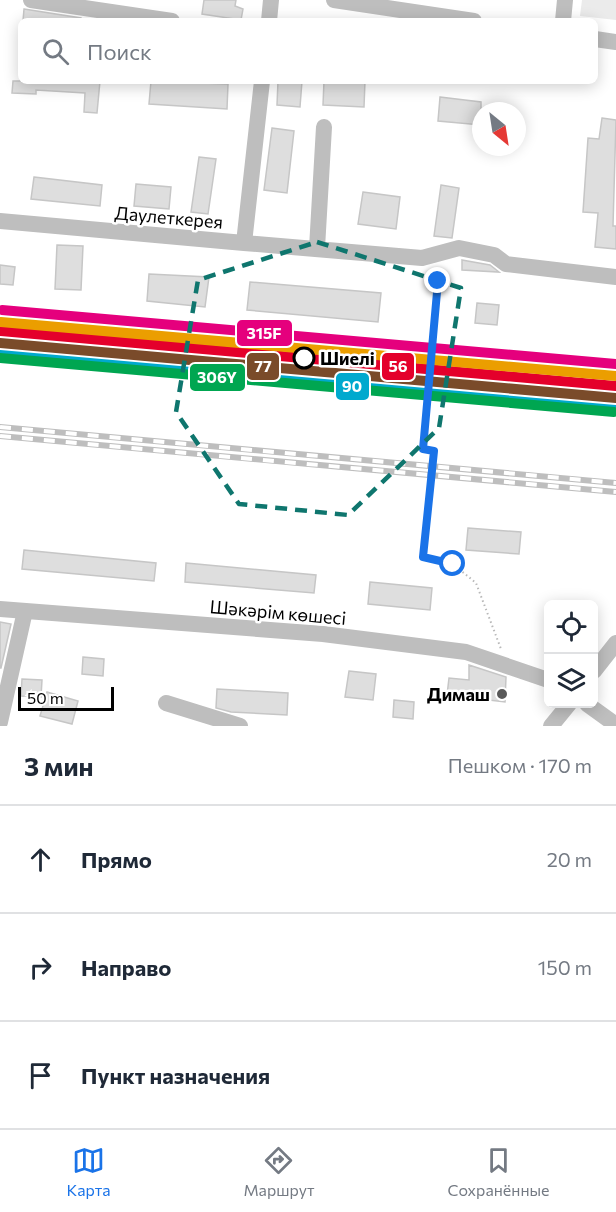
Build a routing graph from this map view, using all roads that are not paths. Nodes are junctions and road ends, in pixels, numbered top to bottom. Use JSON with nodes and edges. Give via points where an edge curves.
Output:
{"nodes":[{"id":1,"x":31,"y":0,"type":"edge"},
{"id":2,"x":271,"y":0,"type":"edge"},
{"id":3,"x":334,"y":0,"type":"edge"},
{"id":4,"x":565,"y":0,"type":"edge"},
{"id":5,"x":152,"y":18,"type":"edge"},
{"id":6,"x":269,"y":18,"type":"edge"},
{"id":7,"x":454,"y":18,"type":"edge"},
{"id":8,"x":563,"y":18,"type":"edge"},
{"id":9,"x":598,"y":39,"type":"edge"},
{"id":10,"x":616,"y":42,"type":"edge"},
{"id":11,"x":262,"y":84,"type":"edge"},
{"id":12,"x":324,"y":127,"type":"dead end"},
{"id":13,"x":0,"y":222,"type":"edge"},
{"id":14,"x":244,"y":243,"type":"junction"},
{"id":15,"x":317,"y":248,"type":"junction"},
{"id":16,"x":616,"y":277,"type":"edge"},
{"id":17,"x":0,"y":609,"type":"edge"},
{"id":18,"x":25,"y":611,"type":"junction"},
{"id":19,"x":616,"y":643,"type":"edge"},
{"id":20,"x":598,"y":665,"type":"edge"},
{"id":21,"x":544,"y":678,"type":"edge"},
{"id":22,"x":166,"y":703,"type":"dead end"},
{"id":23,"x":565,"y":708,"type":"edge"},
{"id":24,"x":593,"y":708,"type":"edge"},
{"id":25,"x":0,"y":722,"type":"edge"},
{"id":26,"x":616,"y":725,"type":"edge"},
{"id":27,"x":240,"y":726,"type":"edge"},
{"id":28,"x":551,"y":726,"type":"edge"}],
"edges":[{"from":1,"to":5,"type":"street"},
{"from":2,"to":6,"type":"street"},
{"from":3,"to":7,"type":"street"},
{"from":4,"to":8,"type":"street"},
{"from":9,"to":10,"type":"street"},
{"from":11,"to":14,"type":"street","name":"Даулеткерея"},
{"from":12,"to":15,"type":"street"},
{"from":13,"to":14,"type":"street","name":"Даулеткерея"},
{"from":14,"to":15,"type":"street"},
{"from":15,"to":16,"type":"street","via":[[422,258],[459,248],[494,255],[506,264]]},
{"from":17,"to":18,"type":"street","name":"Шәкәрім көшесі"},
{"from":18,"to":21,"type":"street","name":"Шәкәрім көшесі","via":[[323,634],[466,652]]},
{"from":18,"to":25,"type":"street"},
{"from":19,"to":20,"type":"street"},
{"from":22,"to":27,"type":"street"},
{"from":23,"to":28,"type":"street"},
{"from":24,"to":26,"type":"street"}]}
